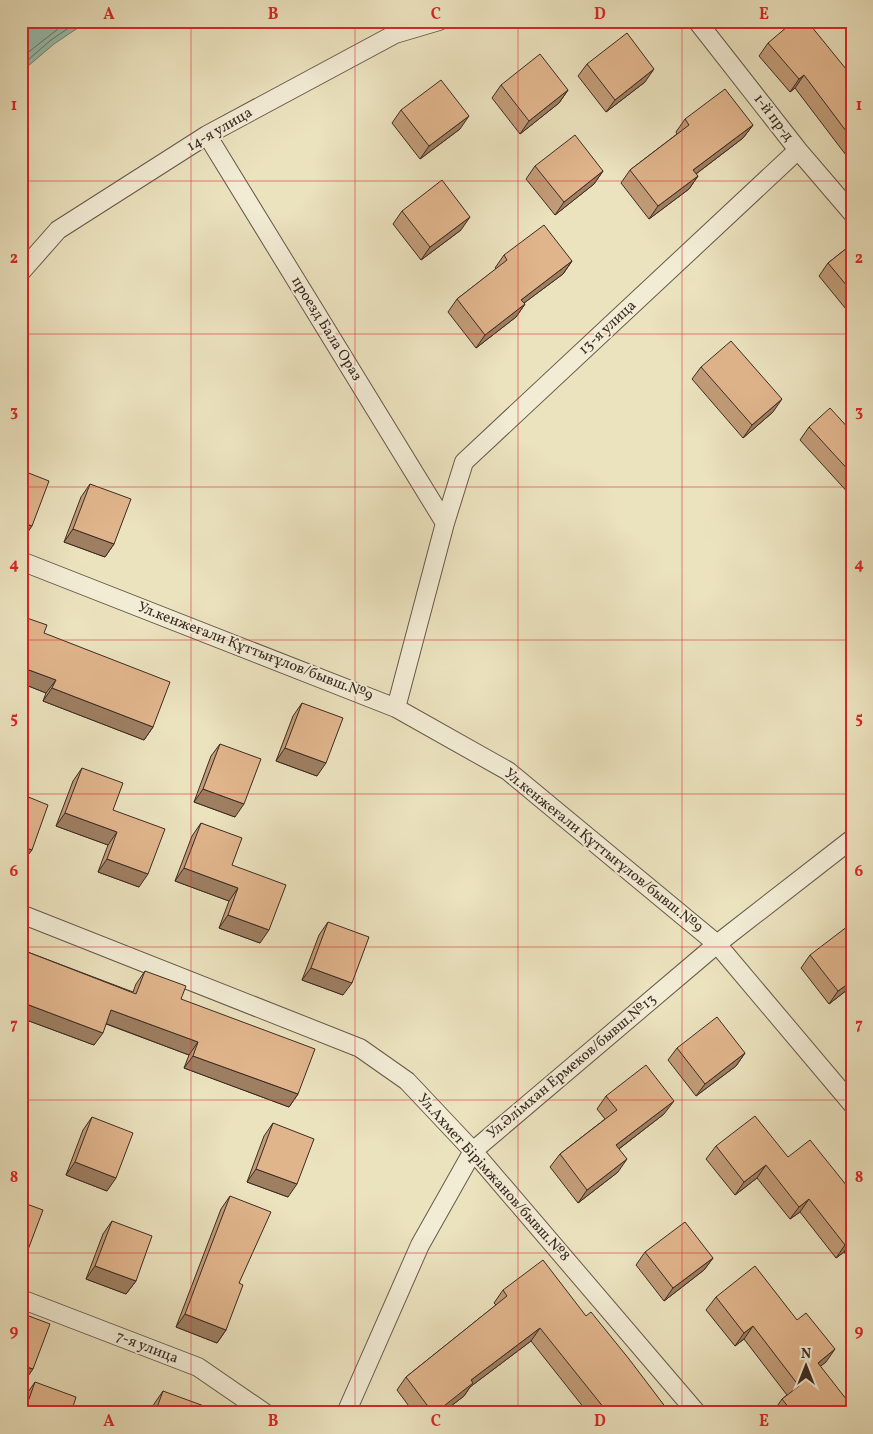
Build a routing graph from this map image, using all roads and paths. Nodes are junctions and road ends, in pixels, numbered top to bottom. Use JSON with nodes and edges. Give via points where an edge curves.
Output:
{"nodes":[{"id":1,"x":440,"y":21,"type":"edge"},
{"id":2,"x":697,"y":21,"type":"edge"},
{"id":3,"x":207,"y":135,"type":"junction"},
{"id":4,"x":798,"y":150,"type":"junction"},
{"id":5,"x":852,"y":213,"type":"edge"},
{"id":6,"x":21,"y":272,"type":"edge"},
{"id":7,"x":445,"y":523,"type":"junction"},
{"id":8,"x":21,"y":561,"type":"edge"},
{"id":9,"x":396,"y":708,"type":"junction"},
{"id":10,"x":852,"y":839,"type":"edge"},
{"id":11,"x":21,"y":914,"type":"edge"},
{"id":12,"x":717,"y":944,"type":"junction"},
{"id":13,"x":852,"y":1104,"type":"edge"},
{"id":14,"x":473,"y":1151,"type":"junction"},
{"id":15,"x":21,"y":1299,"type":"edge"},
{"id":16,"x":264,"y":1412,"type":"edge"},
{"id":17,"x":346,"y":1413,"type":"edge"},
{"id":18,"x":697,"y":1413,"type":"edge"}],
"edges":[{"from":1,"to":3,"type":"street","name":"14-я улица","via":[[395,34]]},
{"from":2,"to":4,"type":"street","name":"1-й пр-д"},
{"from":3,"to":6,"type":"street","name":"14-я улица","via":[[58,230]]},
{"from":3,"to":7,"type":"street","name":"проезд Бала Ораз"},
{"from":4,"to":5,"type":"street","name":"1-й пр-д"},
{"from":4,"to":7,"type":"street","name":"13-я улица","via":[[464,462]]},
{"from":7,"to":9,"type":"street","name":"13-я улица"},
{"from":8,"to":9,"type":"street","name":"Ул.кенжеғали Құттығұлов/бывш.№9"},
{"from":9,"to":12,"type":"street","name":"Ул.кенжеғали Құттығұлов/бывш.№9","via":[[508,772]]},
{"from":10,"to":12,"type":"street","name":"Ул.Әлімхан Ермеков/бывш.№13"},
{"from":11,"to":14,"type":"street","name":"Ул.Ахмет Бірімжанов/бывш.№8","via":[[360,1048],[407,1081]]},
{"from":12,"to":13,"type":"street","name":"Ул.кенжеғали Құттығұлов/бывш.№9"},
{"from":12,"to":14,"type":"street","name":"Ул.Әлімхан Ермеков/бывш.№13"},
{"from":14,"to":17,"type":"street","name":"Ул.Әлімхан Ермеков/бывш.№13","via":[[420,1245]]},
{"from":14,"to":18,"type":"street","name":"Ул.Ахмет Бірімжанов/бывш.№8"},
{"from":15,"to":16,"type":"street","name":"7-я улица","via":[[198,1367]]}]}
